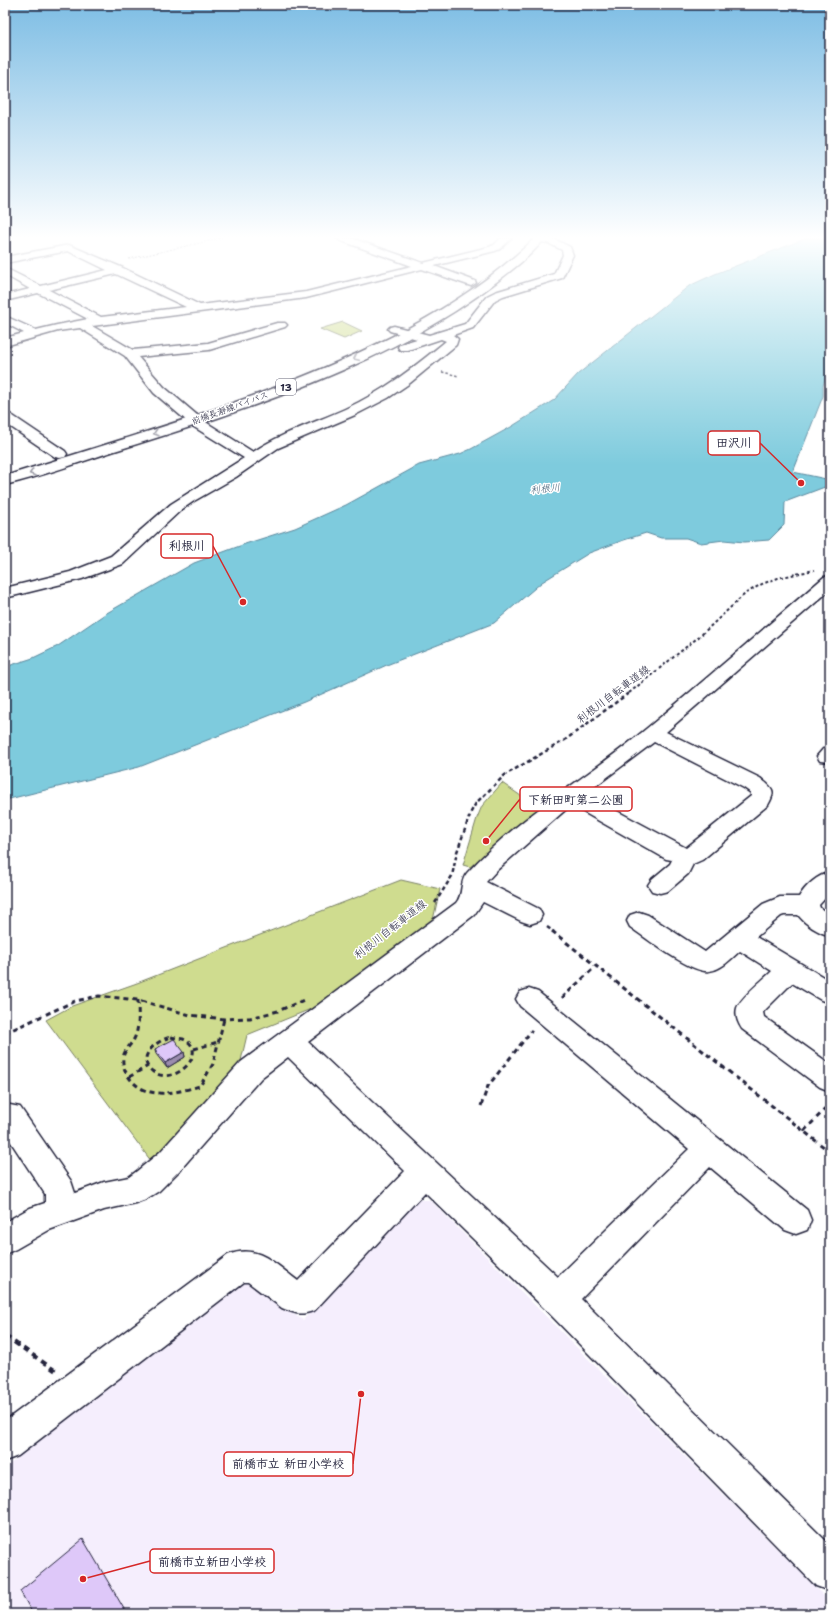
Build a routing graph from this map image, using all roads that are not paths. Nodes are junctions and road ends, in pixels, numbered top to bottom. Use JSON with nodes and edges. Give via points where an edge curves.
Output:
{"nodes":[{"id":1,"x":85,"y":314,"type":"edge"},
{"id":2,"x":162,"y":314,"type":"edge"},
{"id":3,"x":421,"y":314,"type":"edge"},
{"id":4,"x":442,"y":314,"type":"edge"},
{"id":5,"x":478,"y":314,"type":"edge"},
{"id":6,"x":5,"y":319,"type":"edge"},
{"id":7,"x":99,"y":321,"type":"junction"},
{"id":8,"x":82,"y":324,"type":"junction"},
{"id":9,"x":281,"y":325,"type":"dead end"},
{"id":10,"x":394,"y":329,"type":"junction"},
{"id":11,"x":408,"y":333,"type":"junction"},
{"id":12,"x":34,"y":334,"type":"junction"},
{"id":13,"x":437,"y":337,"type":"junction"},
{"id":14,"x":5,"y":342,"type":"edge"},
{"id":15,"x":404,"y":347,"type":"dead end"},
{"id":16,"x":130,"y":354,"type":"junction"},
{"id":17,"x":5,"y":417,"type":"edge"},
{"id":18,"x":191,"y":417,"type":"junction"},
{"id":19,"x":60,"y":454,"type":"junction"},
{"id":20,"x":253,"y":458,"type":"junction"},
{"id":21,"x":5,"y":471,"type":"edge"},
{"id":22,"x":5,"y":481,"type":"edge"},
{"id":23,"x":825,"y":575,"type":"edge"},
{"id":24,"x":5,"y":593,"type":"edge"},
{"id":25,"x":652,"y":733,"type":"junction"},
{"id":26,"x":570,"y":795,"type":"junction"},
{"id":27,"x":685,"y":856,"type":"junction"},
{"id":28,"x":830,"y":880,"type":"edge"},
{"id":29,"x":660,"y":885,"type":"dead end"},
{"id":30,"x":474,"y":888,"type":"junction"},
{"id":31,"x":806,"y":906,"type":"junction"},
{"id":32,"x":530,"y":915,"type":"road end"},
{"id":33,"x":639,"y":921,"type":"dead end"},
{"id":34,"x":830,"y":927,"type":"edge"},
{"id":35,"x":739,"y":939,"type":"junction"},
{"id":36,"x":790,"y":969,"type":"junction"},
{"id":37,"x":830,"y":993,"type":"edge"},
{"id":38,"x":537,"y":1006,"type":"road end"},
{"id":39,"x":289,"y":1041,"type":"junction"},
{"id":40,"x":830,"y":1079,"type":"edge"},
{"id":41,"x":5,"y":1116,"type":"edge"},
{"id":42,"x":709,"y":1149,"type":"junction"},
{"id":43,"x":423,"y":1171,"type":"junction"},
{"id":44,"x":61,"y":1212,"type":"junction"},
{"id":45,"x":796,"y":1220,"type":"dead end"},
{"id":46,"x":5,"y":1239,"type":"edge"},
{"id":47,"x":558,"y":1299,"type":"junction"},
{"id":48,"x":5,"y":1443,"type":"edge"},
{"id":49,"x":830,"y":1572,"type":"edge"}],
"edges":[{"from":1,"to":7,"type":"street"},
{"from":2,"to":7,"type":"street"},
{"from":3,"to":10,"type":"street","name":"前橋長瀞線バイパス","number":"13"},
{"from":4,"to":11,"type":"street","name":"前橋長瀞線バイパス","number":"13"},
{"from":5,"to":13,"type":"street","via":[[469,326]]},
{"from":6,"to":12,"type":"street"},
{"from":7,"to":8,"type":"street"},
{"from":8,"to":12,"type":"street"},
{"from":8,"to":16,"type":"street"},
{"from":9,"to":16,"type":"street","via":[[209,346]]},
{"from":10,"to":11,"type":"street"},
{"from":10,"to":18,"type":"street","name":"前橋長瀞線バイパス","number":"13","via":[[294,375]]},
{"from":11,"to":13,"type":"street"},
{"from":11,"to":18,"type":"street","name":"前橋長瀞線バイパス","number":"13","one_way":true,"via":[[306,380]]},
{"from":12,"to":14,"type":"street"},
{"from":13,"to":15,"type":"street"},
{"from":13,"to":20,"type":"street","via":[[452,339],[452,342],[383,395],[350,412],[291,436]]},
{"from":16,"to":18,"type":"street","via":[[159,390]]},
{"from":17,"to":19,"type":"street"},
{"from":18,"to":19,"type":"street","name":"前橋長瀞線バイパス","number":"13"},
{"from":18,"to":20,"type":"street"},
{"from":18,"to":22,"type":"street","name":"前橋長瀞線バイパス","number":"13","one_way":true},
{"from":19,"to":21,"type":"street","name":"前橋長瀞線バイパス","number":"13"},
{"from":20,"to":24,"type":"street","via":[[176,507],[132,548],[106,566],[77,576]]},
{"from":23,"to":25,"type":"street"},
{"from":25,"to":26,"type":"street"},
{"from":25,"to":27,"type":"street","via":[[752,783],[762,791],[760,800],[694,854]]},
{"from":26,"to":27,"type":"street","via":[[674,853]]},
{"from":26,"to":30,"type":"street","via":[[480,873],[474,880]]},
{"from":27,"to":29,"type":"street","via":[[680,868]]},
{"from":28,"to":31,"type":"street"},
{"from":30,"to":32,"type":"street"},
{"from":30,"to":39,"type":"street","via":[[472,900],[457,915]]},
{"from":31,"to":34,"type":"street","via":[[811,915]]},
{"from":31,"to":35,"type":"street","via":[[780,906]]},
{"from":33,"to":35,"type":"street","via":[[700,961],[708,962],[714,959]]},
{"from":35,"to":36,"type":"street"},
{"from":36,"to":37,"type":"street"},
{"from":36,"to":40,"type":"street","via":[[750,1009],[751,1022]]},
{"from":38,"to":42,"type":"street"},
{"from":39,"to":43,"type":"street"},
{"from":39,"to":44,"type":"street","via":[[251,1070],[170,1161],[148,1181],[135,1189],[104,1196]]},
{"from":41,"to":44,"type":"street","via":[[10,1116],[60,1191]]},
{"from":42,"to":45,"type":"street"},
{"from":42,"to":47,"type":"street"},
{"from":43,"to":47,"type":"street"},
{"from":43,"to":48,"type":"street","via":[[303,1299],[294,1297],[254,1267],[239,1266]]},
{"from":44,"to":46,"type":"street","via":[[41,1218]]},
{"from":47,"to":49,"type":"street"}]}
